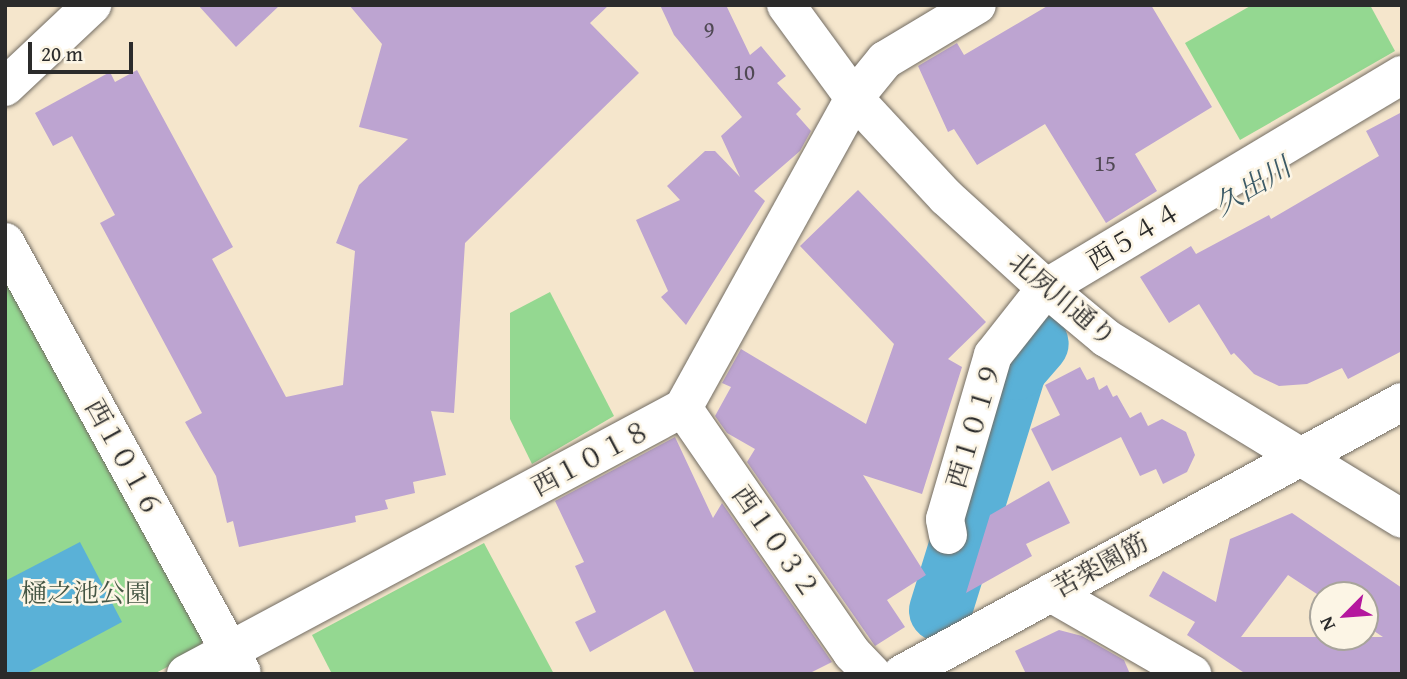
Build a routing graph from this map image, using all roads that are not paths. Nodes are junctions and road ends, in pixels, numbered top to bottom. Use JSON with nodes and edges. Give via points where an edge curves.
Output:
{"nodes":[{"id":1,"x":92,"y":5,"type":"edge"},
{"id":2,"x":786,"y":5,"type":"edge"},
{"id":3,"x":977,"y":5,"type":"edge"},
{"id":4,"x":1402,"y":75,"type":"edge"},
{"id":5,"x":5,"y":87,"type":"edge"},
{"id":6,"x":854,"y":98,"type":"junction"},
{"id":7,"x":5,"y":242,"type":"edge"},
{"id":8,"x":1046,"y":288,"type":"junction"},
{"id":9,"x":1402,"y":402,"type":"edge"},
{"id":10,"x":683,"y":408,"type":"junction"},
{"id":11,"x":1297,"y":456,"type":"junction"},
{"id":12,"x":1402,"y":519,"type":"edge"},
{"id":13,"x":948,"y":536,"type":"dead end"},
{"id":14,"x":1051,"y":593,"type":"junction"},
{"id":15,"x":236,"y":662,"type":"edge"},
{"id":16,"x":186,"y":674,"type":"edge"},
{"id":17,"x":872,"y":674,"type":"edge"},
{"id":18,"x":902,"y":674,"type":"edge"},
{"id":19,"x":1192,"y":674,"type":"edge"}],
"edges":[{"from":1,"to":5,"type":"street"},
{"from":2,"to":6,"type":"street","name":"北夙川通り"},
{"from":3,"to":6,"type":"street","via":[[885,60]]},
{"from":4,"to":8,"type":"street","name":"西５４４"},
{"from":6,"to":8,"type":"street","name":"北夙川通り","via":[[946,197]]},
{"from":6,"to":10,"type":"street"},
{"from":7,"to":15,"type":"street","name":"西１０１６"},
{"from":8,"to":11,"type":"street","name":"北夙川通り","via":[[1105,338]]},
{"from":8,"to":13,"type":"street","name":"西１０１９","via":[[993,355],[946,519]]},
{"from":9,"to":11,"type":"street","name":"苦楽園筋"},
{"from":10,"to":15,"type":"street","name":"西１０１８"},
{"from":10,"to":17,"type":"street","name":"西１０３２","via":[[852,653]]},
{"from":11,"to":12,"type":"street","name":"北夙川通り"},
{"from":11,"to":14,"type":"street","name":"苦楽園筋"},
{"from":14,"to":18,"type":"street","name":"苦楽園筋"},
{"from":14,"to":19,"type":"street"},
{"from":15,"to":16,"type":"street","name":"西１０１８"}]}
